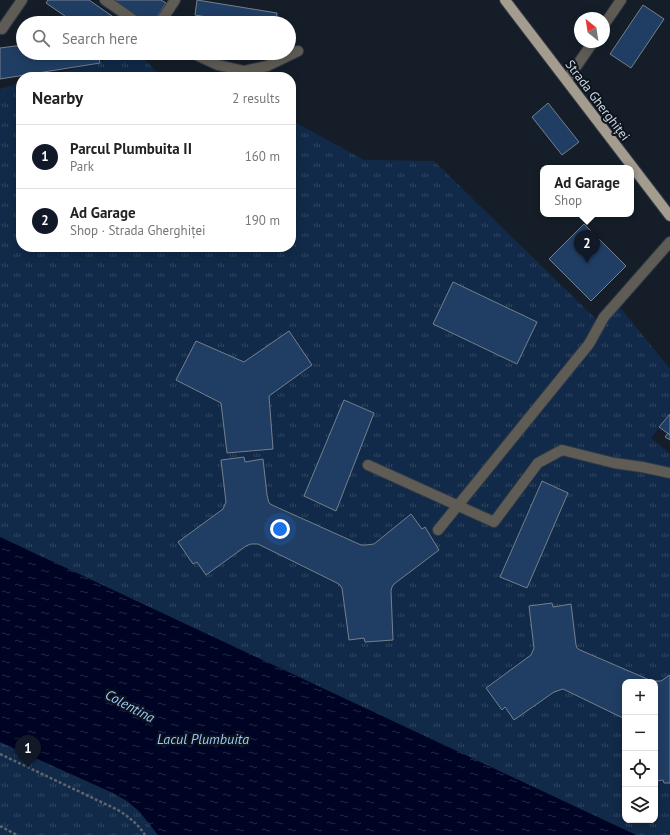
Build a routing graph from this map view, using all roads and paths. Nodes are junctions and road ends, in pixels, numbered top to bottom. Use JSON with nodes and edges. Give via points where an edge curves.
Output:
{"nodes":[{"id":1,"x":105,"y":0,"type":"edge"},
{"id":2,"x":505,"y":0,"type":"edge"},
{"id":3,"x":621,"y":0,"type":"edge"},
{"id":4,"x":174,"y":1,"type":"edge"},
{"id":5,"x":17,"y":2,"type":"edge"},
{"id":6,"x":128,"y":16,"type":"edge"},
{"id":7,"x":164,"y":16,"type":"edge"},
{"id":8,"x":610,"y":16,"type":"edge"},
{"id":9,"x":2,"y":29,"type":"dead end"},
{"id":10,"x":589,"y":48,"type":"edge"},
{"id":11,"x":207,"y":60,"type":"edge"},
{"id":12,"x":279,"y":60,"type":"edge"},
{"id":13,"x":567,"y":80,"type":"junction"},
{"id":14,"x":631,"y":165,"type":"edge"},
{"id":15,"x":634,"y":168,"type":"edge"},
{"id":16,"x":670,"y":216,"type":"edge"},
{"id":17,"x":670,"y":242,"type":"edge"},
{"id":18,"x":368,"y":465,"type":"dead end"},
{"id":19,"x":670,"y":473,"type":"edge"},
{"id":20,"x":458,"y":506,"type":"junction"},
{"id":21,"x":438,"y":530,"type":"dead end"},
{"id":22,"x":0,"y":754,"type":"edge"},
{"id":23,"x":0,"y":826,"type":"edge"},
{"id":24,"x":17,"y":835,"type":"edge"},
{"id":25,"x":145,"y":835,"type":"edge"}],
"edges":[{"from":1,"to":6,"type":"street"},
{"from":2,"to":13,"type":"main road","name":"Strada Gherghiței"},
{"from":3,"to":8,"type":"street"},
{"from":4,"to":7,"type":"street"},
{"from":5,"to":9,"type":"street"},
{"from":10,"to":13,"type":"street"},
{"from":11,"to":12,"type":"street","via":[[244,71],[267,66]]},
{"from":13,"to":14,"type":"main road","name":"Strada Gherghiței"},
{"from":15,"to":16,"type":"main road","name":"Strada Gherghiței"},
{"from":17,"to":20,"type":"street","via":[[604,316],[589,344]]},
{"from":18,"to":20,"type":"street"},
{"from":19,"to":20,"type":"street","via":[[562,450],[538,463],[494,522]]},
{"from":20,"to":21,"type":"street"},
{"from":22,"to":25,"type":"path","via":[[118,810],[129,817]]},
{"from":23,"to":24,"type":"path"}]}
